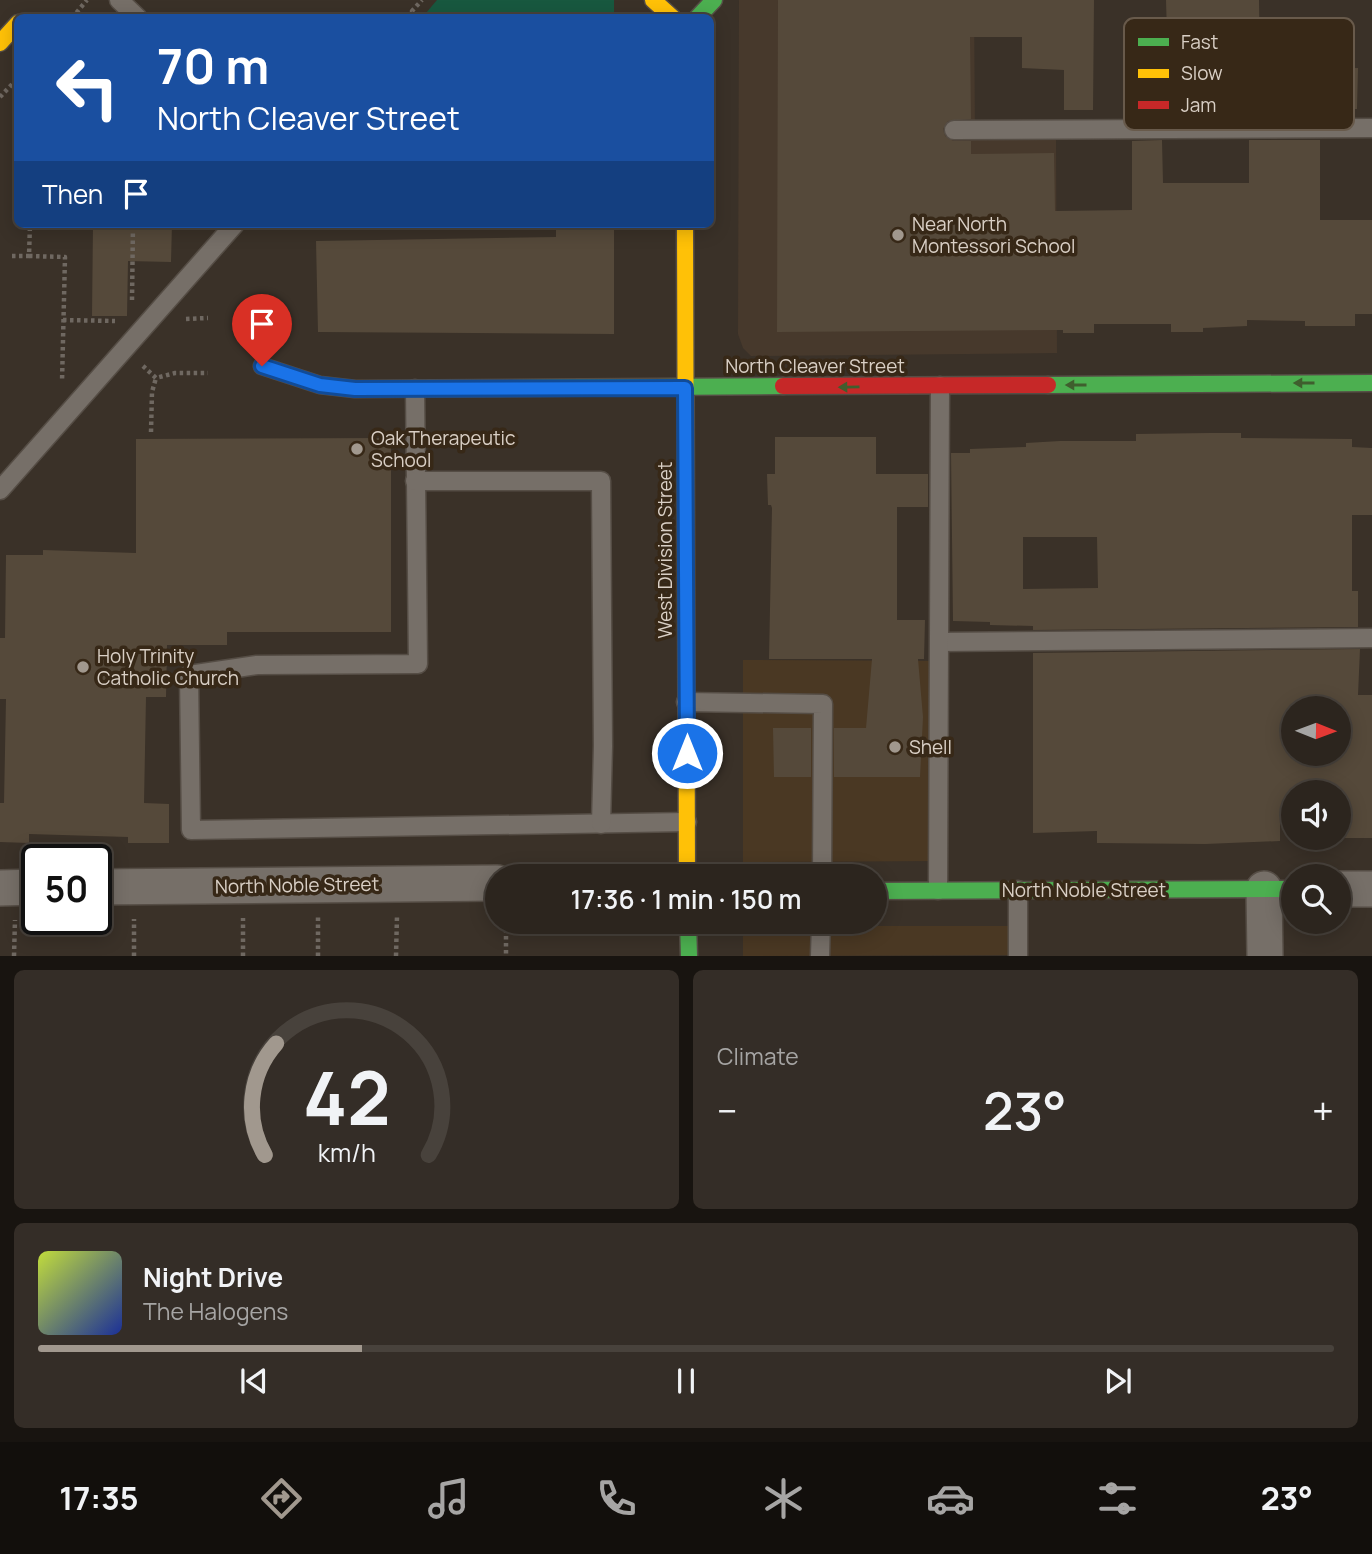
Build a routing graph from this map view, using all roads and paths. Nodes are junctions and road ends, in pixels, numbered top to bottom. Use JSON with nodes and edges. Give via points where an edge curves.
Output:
{"nodes":[{"id":1,"x":87,"y":0,"type":"edge"},
{"id":2,"x":119,"y":0,"type":"edge"},
{"id":3,"x":422,"y":0,"type":"edge"},
{"id":4,"x":653,"y":0,"type":"edge"},
{"id":5,"x":715,"y":0,"type":"edge"},
{"id":6,"x":75,"y":14,"type":"edge"},
{"id":7,"x":134,"y":14,"type":"edge"},
{"id":8,"x":413,"y":14,"type":"edge"},
{"id":9,"x":669,"y":14,"type":"edge"},
{"id":10,"x":701,"y":14,"type":"edge"},
{"id":11,"x":14,"y":27,"type":"edge"},
{"id":12,"x":0,"y":43,"type":"edge"},
{"id":13,"x":14,"y":82,"type":"edge"},
{"id":14,"x":0,"y":97,"type":"edge"},
{"id":15,"x":1354,"y":128,"type":"edge"},
{"id":16,"x":1372,"y":128,"type":"edge"},
{"id":17,"x":1124,"y":129,"type":"edge"},
{"id":18,"x":954,"y":130,"type":"dead end"},
{"id":19,"x":30,"y":228,"type":"edge"},
{"id":20,"x":133,"y":228,"type":"edge"},
{"id":21,"x":231,"y":228,"type":"edge"},
{"id":22,"x":685,"y":228,"type":"edge"},
{"id":23,"x":12,"y":256,"type":"dead end"},
{"id":24,"x":29,"y":256,"type":"junction"},
{"id":25,"x":63,"y":320,"type":"junction"},
{"id":26,"x":140,"y":321,"type":"junction"},
{"id":27,"x":124,"y":349,"type":"junction"},
{"id":28,"x":262,"y":366,"type":"dead end"},
{"id":29,"x":208,"y":373,"type":"dead end"},
{"id":30,"x":156,"y":378,"type":"junction"},
{"id":31,"x":1372,"y":383,"type":"edge"},
{"id":32,"x":940,"y":386,"type":"junction"},
{"id":33,"x":685,"y":388,"type":"junction"},
{"id":34,"x":415,"y":389,"type":"junction"},
{"id":35,"x":61,"y":421,"type":"junction"},
{"id":36,"x":151,"y":432,"type":"dead end"},
{"id":37,"x":415,"y":481,"type":"junction"},
{"id":38,"x":0,"y":490,"type":"edge"},
{"id":39,"x":1372,"y":638,"type":"edge"},
{"id":40,"x":940,"y":642,"type":"junction"},
{"id":41,"x":687,"y":702,"type":"junction"},
{"id":42,"x":687,"y":822,"type":"junction"},
{"id":43,"x":601,"y":824,"type":"junction"},
{"id":44,"x":687,"y":864,"type":"edge"},
{"id":45,"x":822,"y":864,"type":"edge"},
{"id":46,"x":485,"y":883,"type":"edge"},
{"id":47,"x":21,"y":887,"type":"edge"},
{"id":48,"x":112,"y":887,"type":"edge"},
{"id":49,"x":0,"y":888,"type":"edge"},
{"id":50,"x":1279,"y":889,"type":"edge"},
{"id":51,"x":1351,"y":889,"type":"edge"},
{"id":52,"x":1372,"y":889,"type":"edge"},
{"id":53,"x":938,"y":890,"type":"junction"},
{"id":54,"x":1018,"y":890,"type":"junction"},
{"id":55,"x":887,"y":891,"type":"edge"},
{"id":56,"x":506,"y":934,"type":"edge"},
{"id":57,"x":688,"y":934,"type":"edge"},
{"id":58,"x":821,"y":934,"type":"edge"},
{"id":59,"x":506,"y":956,"type":"edge"},
{"id":60,"x":689,"y":956,"type":"edge"},
{"id":61,"x":820,"y":956,"type":"edge"},
{"id":62,"x":1018,"y":956,"type":"edge"},
{"id":63,"x":1265,"y":956,"type":"edge"}],
"edges":[{"from":1,"to":6,"type":"path"},
{"from":2,"to":7,"type":"lane"},
{"from":3,"to":8,"type":"path"},
{"from":4,"to":9,"type":"street"},
{"from":5,"to":10,"type":"street"},
{"from":11,"to":12,"type":"street"},
{"from":13,"to":14,"type":"path"},
{"from":15,"to":16,"type":"lane"},
{"from":17,"to":18,"type":"lane"},
{"from":19,"to":24,"type":"path"},
{"from":20,"to":26,"type":"path"},
{"from":21,"to":26,"type":"lane"},
{"from":22,"to":33,"type":"street","name":"West Division Street"},
{"from":23,"to":24,"type":"path"},
{"from":24,"to":25,"type":"path","via":[[65,257]]},
{"from":25,"to":26,"type":"path"},
{"from":25,"to":35,"type":"path"},
{"from":26,"to":27,"type":"lane"},
{"from":27,"to":30,"type":"path"},
{"from":27,"to":35,"type":"lane"},
{"from":28,"to":34,"type":"street","name":"North Cleaver Street","via":[[320,385]]},
{"from":29,"to":30,"type":"path"},
{"from":30,"to":36,"type":"path"},
{"from":31,"to":32,"type":"street","name":"North Cleaver Street","one_way":true},
{"from":32,"to":33,"type":"street","name":"North Cleaver Street","one_way":true},
{"from":32,"to":40,"type":"lane"},
{"from":33,"to":34,"type":"street","name":"North Cleaver Street"},
{"from":33,"to":41,"type":"street","name":"West Division Street"},
{"from":34,"to":37,"type":"lane"},
{"from":35,"to":38,"type":"lane"},
{"from":37,"to":43,"type":"lane","via":[[601,481]]},
{"from":37,"to":43,"type":"lane","via":[[418,664],[257,664],[189,675],[191,830]]},
{"from":39,"to":40,"type":"lane"},
{"from":40,"to":53,"type":"lane"},
{"from":41,"to":42,"type":"street","name":"West Division Street"},
{"from":41,"to":45,"type":"lane","via":[[823,704]]},
{"from":42,"to":43,"type":"lane"},
{"from":42,"to":44,"type":"street","name":"West Division Street"},
{"from":46,"to":48,"type":"street","name":"North Noble Street"},
{"from":47,"to":49,"type":"street"},
{"from":50,"to":54,"type":"street","name":"North Noble Street"},
{"from":50,"to":63,"type":"street"},
{"from":51,"to":52,"type":"street"},
{"from":53,"to":54,"type":"street","name":"North Noble Street"},
{"from":53,"to":55,"type":"street","name":"North Noble Street"},
{"from":54,"to":62,"type":"lane"},
{"from":56,"to":59,"type":"path"},
{"from":57,"to":60,"type":"street"},
{"from":58,"to":61,"type":"lane"}]}
